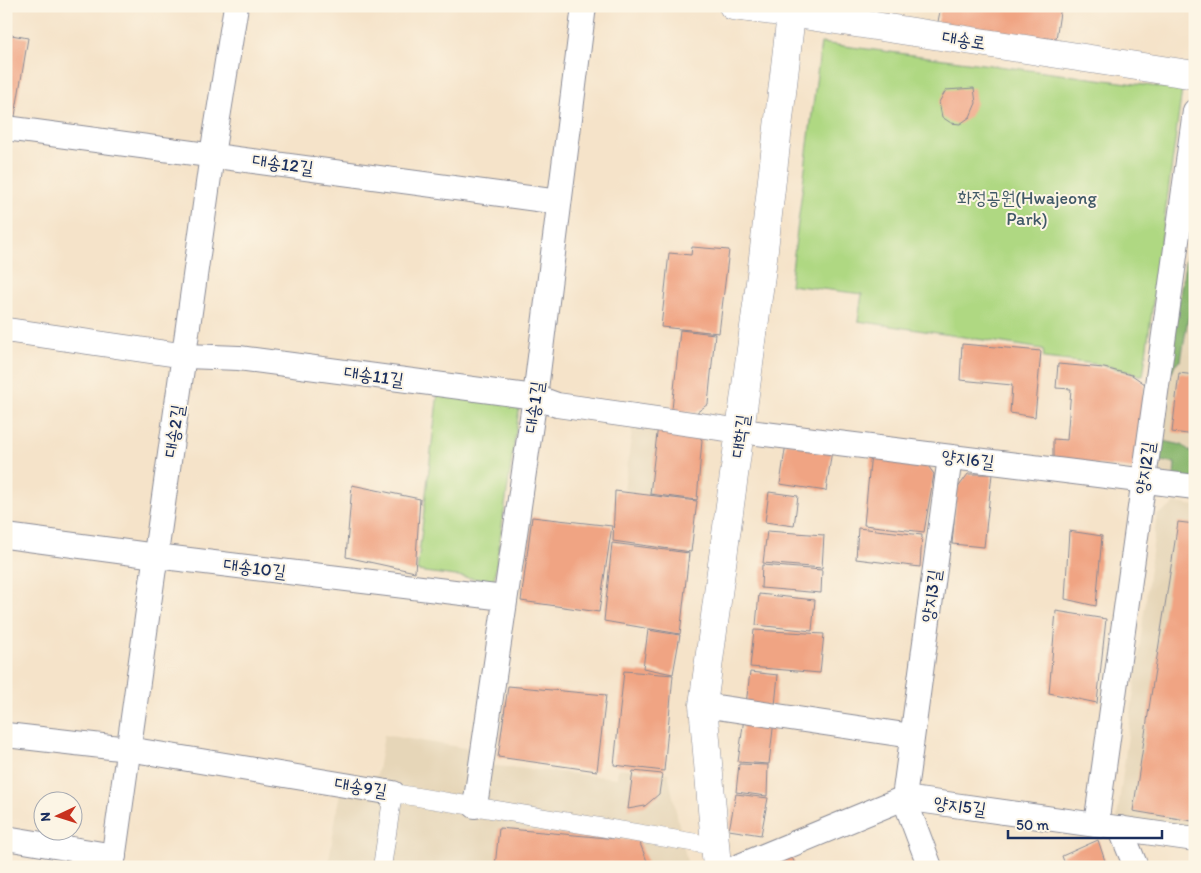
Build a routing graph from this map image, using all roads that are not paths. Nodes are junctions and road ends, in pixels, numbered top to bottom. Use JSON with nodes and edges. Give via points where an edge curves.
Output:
{"nodes":[{"id":1,"x":236,"y":6,"type":"edge"},
{"id":2,"x":584,"y":6,"type":"edge"},
{"id":3,"x":733,"y":6,"type":"edge"},
{"id":4,"x":791,"y":10,"type":"edge"},
{"id":5,"x":1195,"y":75,"type":"edge"},
{"id":6,"x":1195,"y":111,"type":"edge"},
{"id":7,"x":6,"y":128,"type":"edge"},
{"id":8,"x":212,"y":155,"type":"junction"},
{"id":9,"x":559,"y":202,"type":"junction"},
{"id":10,"x":6,"y":330,"type":"edge"},
{"id":11,"x":186,"y":356,"type":"junction"},
{"id":12,"x":536,"y":397,"type":"junction"},
{"id":13,"x":740,"y":432,"type":"junction"},
{"id":14,"x":950,"y":457,"type":"junction"},
{"id":15,"x":1144,"y":481,"type":"junction"},
{"id":16,"x":1195,"y":487,"type":"edge"},
{"id":17,"x":6,"y":536,"type":"edge"},
{"id":18,"x":156,"y":556,"type":"junction"},
{"id":19,"x":504,"y":598,"type":"junction"},
{"id":20,"x":703,"y":705,"type":"junction"},
{"id":21,"x":6,"y":735,"type":"edge"},
{"id":22,"x":912,"y":736,"type":"junction"},
{"id":23,"x":128,"y":749,"type":"junction"},
{"id":24,"x":393,"y":793,"type":"junction"},
{"id":25,"x":904,"y":798,"type":"junction"},
{"id":26,"x":475,"y":806,"type":"junction"},
{"id":27,"x":1096,"y":825,"type":"junction"},
{"id":28,"x":1120,"y":828,"type":"junction"},
{"id":29,"x":6,"y":838,"type":"edge"},
{"id":30,"x":1195,"y":839,"type":"edge"},
{"id":31,"x":716,"y":856,"type":"edge"},
{"id":32,"x":113,"y":861,"type":"edge"},
{"id":33,"x":382,"y":867,"type":"edge"},
{"id":34,"x":737,"y":867,"type":"edge"},
{"id":35,"x":930,"y":867,"type":"edge"},
{"id":36,"x":1136,"y":867,"type":"edge"}],
"edges":[{"from":1,"to":8,"type":"street","name":"대송2길"},
{"from":2,"to":9,"type":"street","name":"대송1길"},
{"from":3,"to":4,"type":"street","name":"대송로"},
{"from":4,"to":5,"type":"street","name":"대송로"},
{"from":4,"to":13,"type":"street","name":"대학길"},
{"from":6,"to":15,"type":"street","name":"양지2길"},
{"from":7,"to":8,"type":"street","name":"대송12길"},
{"from":8,"to":9,"type":"street","name":"대송12길"},
{"from":8,"to":11,"type":"street","name":"대송2길"},
{"from":9,"to":12,"type":"street","name":"대송1길"},
{"from":10,"to":11,"type":"street","name":"대송11길"},
{"from":11,"to":12,"type":"street","name":"대송11길","via":[[238,358]]},
{"from":11,"to":18,"type":"street","name":"대송2길"},
{"from":12,"to":13,"type":"street","name":"대송11길","via":[[557,405]]},
{"from":12,"to":19,"type":"street","name":"대송1길"},
{"from":13,"to":14,"type":"street","name":"양지6길"},
{"from":13,"to":20,"type":"street","name":"대학길"},
{"from":14,"to":15,"type":"street","name":"양지6길"},
{"from":14,"to":22,"type":"street","name":"양지3길"},
{"from":15,"to":16,"type":"street","name":"양지6길"},
{"from":15,"to":27,"type":"street","name":"양지2길"},
{"from":17,"to":18,"type":"street","name":"대송10길"},
{"from":18,"to":19,"type":"street","name":"대송10길"},
{"from":18,"to":23,"type":"street","name":"대송2길"},
{"from":19,"to":26,"type":"street","name":"대송1길"},
{"from":20,"to":22,"type":"street"},
{"from":20,"to":31,"type":"street","name":"대학길"},
{"from":21,"to":23,"type":"street","name":"대송9길"},
{"from":22,"to":25,"type":"street","name":"양지3길"},
{"from":23,"to":24,"type":"street","name":"대송9길"},
{"from":23,"to":32,"type":"street","name":"대송2길"},
{"from":24,"to":26,"type":"street","name":"대송9길"},
{"from":24,"to":33,"type":"street"},
{"from":25,"to":27,"type":"street","name":"양지5길"},
{"from":25,"to":34,"type":"street"},
{"from":25,"to":35,"type":"street","name":"양지3길"},
{"from":26,"to":31,"type":"street","name":"대송9길"},
{"from":27,"to":28,"type":"street","name":"양지5길"},
{"from":28,"to":30,"type":"street","name":"양지5길"},
{"from":28,"to":36,"type":"street"},
{"from":29,"to":32,"type":"street","name":"대송2길"}]}
